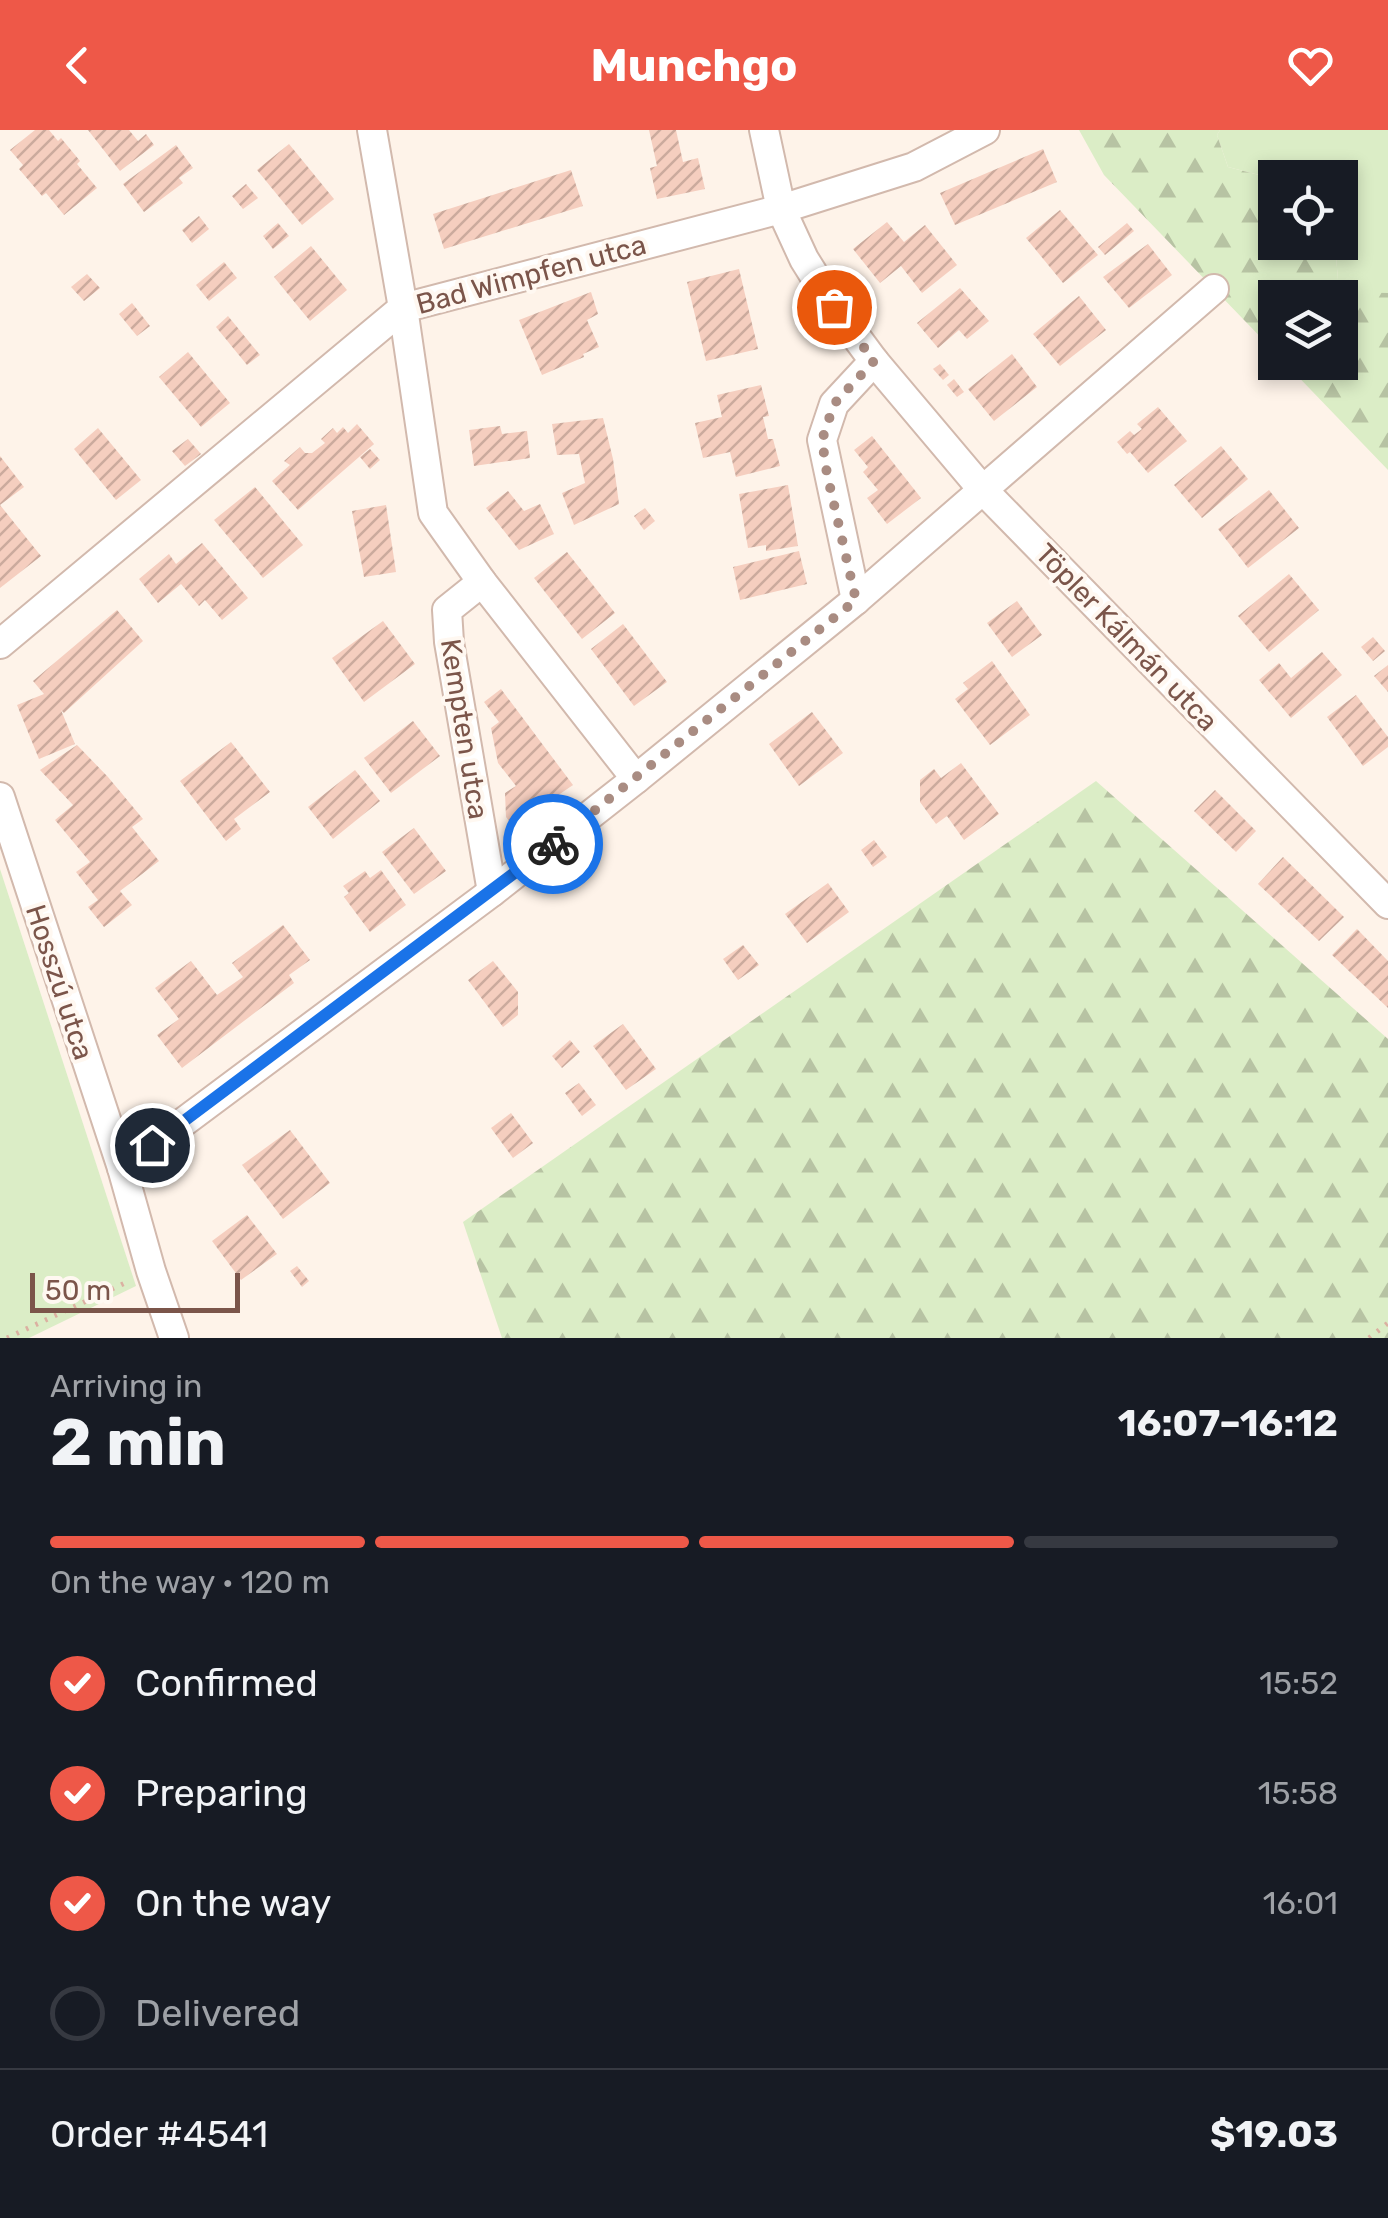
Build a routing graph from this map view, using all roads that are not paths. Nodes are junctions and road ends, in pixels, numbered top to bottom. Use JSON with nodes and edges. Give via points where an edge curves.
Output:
{"nodes":[{"id":1,"x":372,"y":130,"type":"edge"},
{"id":2,"x":764,"y":130,"type":"edge"},
{"id":3,"x":985,"y":130,"type":"edge"},
{"id":4,"x":781,"y":208,"type":"junction"},
{"id":5,"x":1214,"y":289,"type":"dead end"},
{"id":6,"x":403,"y":308,"type":"junction"},
{"id":7,"x":874,"y":361,"type":"junction"},
{"id":8,"x":982,"y":489,"type":"junction"},
{"id":9,"x":482,"y":582,"type":"junction"},
{"id":10,"x":856,"y":600,"type":"junction"},
{"id":11,"x":0,"y":644,"type":"edge"},
{"id":12,"x":636,"y":779,"type":"junction"},
{"id":13,"x":0,"y":797,"type":"edge"},
{"id":14,"x":492,"y":892,"type":"junction"},
{"id":15,"x":1388,"y":904,"type":"edge"},
{"id":16,"x":122,"y":1168,"type":"junction"},
{"id":17,"x":174,"y":1338,"type":"edge"}],
"edges":[{"from":1,"to":6,"type":"street"},
{"from":2,"to":4,"type":"street","name":"Töpler Kálmán utca"},
{"from":3,"to":4,"type":"street","name":"Bad Wimpfen utca","via":[[914,167]]},
{"from":4,"to":6,"type":"street","name":"Bad Wimpfen utca"},
{"from":4,"to":7,"type":"street","name":"Töpler Kálmán utca","via":[[804,259]]},
{"from":5,"to":8,"type":"street"},
{"from":6,"to":9,"type":"street","via":[[433,514]]},
{"from":6,"to":11,"type":"street","name":"Bad Wimpfen utca"},
{"from":7,"to":8,"type":"street","name":"Töpler Kálmán utca"},
{"from":7,"to":10,"type":"street","via":[[834,404],[822,440]]},
{"from":8,"to":10,"type":"street"},
{"from":8,"to":15,"type":"street","name":"Töpler Kálmán utca"},
{"from":9,"to":12,"type":"street"},
{"from":9,"to":14,"type":"street","name":"Kempten utca","via":[[447,610]]},
{"from":10,"to":12,"type":"street"},
{"from":12,"to":14,"type":"street"},
{"from":13,"to":16,"type":"street","name":"Hosszú utca"},
{"from":14,"to":16,"type":"street"},
{"from":16,"to":17,"type":"street","name":"Hosszú utca"}]}
